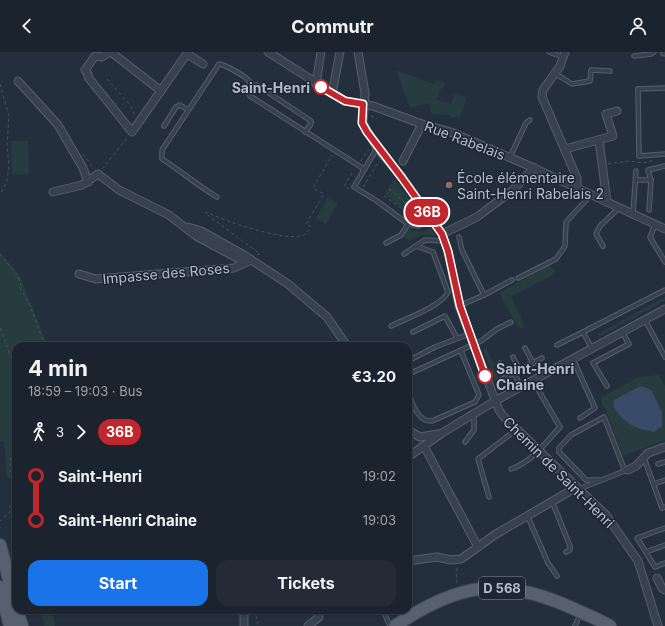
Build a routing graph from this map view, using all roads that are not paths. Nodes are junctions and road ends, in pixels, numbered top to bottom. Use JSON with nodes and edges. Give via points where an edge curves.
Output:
{"nodes":[{"id":1,"x":111,"y":52,"type":"edge"},
{"id":2,"x":268,"y":52,"type":"edge"},
{"id":3,"x":322,"y":52,"type":"edge"},
{"id":4,"x":340,"y":52,"type":"edge"},
{"id":5,"x":358,"y":52,"type":"edge"},
{"id":6,"x":549,"y":52,"type":"edge"},
{"id":7,"x":654,"y":52,"type":"edge"},
{"id":8,"x":187,"y":53,"type":"edge"},
{"id":9,"x":564,"y":54,"type":"edge"},
{"id":10,"x":634,"y":56,"type":"dead end"},
{"id":11,"x":203,"y":64,"type":"dead end"},
{"id":12,"x":610,"y":71,"type":"dead end"},
{"id":13,"x":556,"y":74,"type":"junction"},
{"id":14,"x":18,"y":81,"type":"dead end"},
{"id":15,"x":316,"y":84,"type":"junction"},
{"id":16,"x":251,"y":86,"type":"junction"},
{"id":17,"x":665,"y":88,"type":"edge"},
{"id":18,"x":161,"y":91,"type":"junction"},
{"id":19,"x":332,"y":94,"type":"junction"},
{"id":20,"x":363,"y":104,"type":"junction"},
{"id":21,"x":188,"y":110,"type":"junction"},
{"id":22,"x":617,"y":110,"type":"dead end"},
{"id":23,"x":530,"y":120,"type":"dead end"},
{"id":24,"x":422,"y":124,"type":"junction"},
{"id":25,"x":164,"y":126,"type":"dead end"},
{"id":26,"x":305,"y":132,"type":"junction"},
{"id":27,"x":598,"y":140,"type":"junction"},
{"id":28,"x":377,"y":148,"type":"junction"},
{"id":29,"x":565,"y":149,"type":"junction"},
{"id":30,"x":665,"y":154,"type":"edge"},
{"id":31,"x":510,"y":158,"type":"junction"},
{"id":32,"x":403,"y":161,"type":"dead end"},
{"id":33,"x":665,"y":166,"type":"edge"},
{"id":34,"x":534,"y":168,"type":"junction"},
{"id":35,"x":364,"y":169,"type":"junction"},
{"id":36,"x":636,"y":171,"type":"dead end"},
{"id":37,"x":636,"y":180,"type":"junction"},
{"id":38,"x":651,"y":180,"type":"junction"},
{"id":39,"x":88,"y":182,"type":"junction"},
{"id":40,"x":577,"y":187,"type":"junction"},
{"id":41,"x":53,"y":192,"type":"dead end"},
{"id":42,"x":591,"y":195,"type":"junction"},
{"id":43,"x":217,"y":197,"type":"dead end"},
{"id":44,"x":607,"y":202,"type":"junction"},
{"id":45,"x":619,"y":208,"type":"junction"},
{"id":46,"x":649,"y":210,"type":"dead end"},
{"id":47,"x":633,"y":215,"type":"junction"},
{"id":48,"x":432,"y":220,"type":"junction"},
{"id":49,"x":180,"y":222,"type":"junction"},
{"id":50,"x":408,"y":224,"type":"junction"},
{"id":51,"x":655,"y":225,"type":"junction"},
{"id":52,"x":665,"y":229,"type":"edge"},
{"id":53,"x":459,"y":237,"type":"dead end"},
{"id":54,"x":443,"y":238,"type":"junction"},
{"id":55,"x":386,"y":244,"type":"dead end"},
{"id":56,"x":416,"y":246,"type":"junction"},
{"id":57,"x":603,"y":246,"type":"dead end"},
{"id":58,"x":404,"y":254,"type":"dead end"},
{"id":59,"x":251,"y":260,"type":"junction"},
{"id":60,"x":665,"y":262,"type":"edge"},
{"id":61,"x":79,"y":274,"type":"dead end"},
{"id":62,"x":518,"y":278,"type":"dead end"},
{"id":63,"x":512,"y":280,"type":"dead end"},
{"id":64,"x":665,"y":290,"type":"edge"},
{"id":65,"x":484,"y":295,"type":"junction"},
{"id":66,"x":460,"y":306,"type":"junction"},
{"id":67,"x":665,"y":309,"type":"edge"},
{"id":68,"x":645,"y":320,"type":"junction"},
{"id":69,"x":511,"y":322,"type":"dead end"},
{"id":70,"x":391,"y":326,"type":"dead end"},
{"id":71,"x":413,"y":332,"type":"dead end"},
{"id":72,"x":583,"y":332,"type":"junction"},
{"id":73,"x":622,"y":332,"type":"junction"},
{"id":74,"x":469,"y":334,"type":"junction"},
{"id":75,"x":457,"y":338,"type":"junction"},
{"id":76,"x":344,"y":342,"type":"edge"},
{"id":77,"x":473,"y":345,"type":"junction"},
{"id":78,"x":557,"y":345,"type":"dead end"},
{"id":79,"x":525,"y":348,"type":"dead end"},
{"id":80,"x":592,"y":349,"type":"junction"},
{"id":81,"x":461,"y":351,"type":"junction"},
{"id":82,"x":513,"y":357,"type":"dead end"},
{"id":83,"x":665,"y":357,"type":"edge"},
{"id":84,"x":542,"y":358,"type":"dead end"},
{"id":85,"x":412,"y":359,"type":"edge"},
{"id":86,"x":573,"y":359,"type":"junction"},
{"id":87,"x":500,"y":363,"type":"dead end"},
{"id":88,"x":533,"y":363,"type":"junction"},
{"id":89,"x":520,"y":370,"type":"junction"},
{"id":90,"x":412,"y":373,"type":"edge"},
{"id":91,"x":514,"y":373,"type":"junction"},
{"id":92,"x":507,"y":377,"type":"junction"},
{"id":93,"x":501,"y":380,"type":"dead end"},
{"id":94,"x":533,"y":381,"type":"junction"},
{"id":95,"x":606,"y":386,"type":"dead end"},
{"id":96,"x":521,"y":388,"type":"junction"},
{"id":97,"x":495,"y":401,"type":"junction"},
{"id":98,"x":412,"y":402,"type":"edge"},
{"id":99,"x":474,"y":414,"type":"junction"},
{"id":100,"x":580,"y":418,"type":"dead end"},
{"id":101,"x":517,"y":429,"type":"junction"},
{"id":102,"x":412,"y":432,"type":"edge"},
{"id":103,"x":442,"y":433,"type":"junction"},
{"id":104,"x":420,"y":436,"type":"junction"},
{"id":105,"x":465,"y":442,"type":"dead end"},
{"id":106,"x":424,"y":446,"type":"junction"},
{"id":107,"x":665,"y":447,"type":"edge"},
{"id":108,"x":539,"y":450,"type":"junction"},
{"id":109,"x":412,"y":454,"type":"edge"},
{"id":110,"x":644,"y":458,"type":"junction"},
{"id":111,"x":665,"y":462,"type":"edge"},
{"id":112,"x":658,"y":464,"type":"dead end"},
{"id":113,"x":511,"y":469,"type":"dead end"},
{"id":114,"x":626,"y":470,"type":"junction"},
{"id":115,"x":599,"y":480,"type":"junction"},
{"id":116,"x":665,"y":480,"type":"edge"},
{"id":117,"x":654,"y":484,"type":"junction"},
{"id":118,"x":578,"y":488,"type":"junction"},
{"id":119,"x":489,"y":497,"type":"dead end"},
{"id":120,"x":552,"y":501,"type":"junction"},
{"id":121,"x":665,"y":507,"type":"edge"},
{"id":122,"x":527,"y":515,"type":"junction"},
{"id":123,"x":665,"y":528,"type":"edge"},
{"id":124,"x":0,"y":544,"type":"edge"},
{"id":125,"x":665,"y":545,"type":"edge"},
{"id":126,"x":478,"y":547,"type":"junction"},
{"id":127,"x":566,"y":552,"type":"dead end"},
{"id":128,"x":646,"y":552,"type":"junction"},
{"id":129,"x":412,"y":560,"type":"edge"},
{"id":130,"x":665,"y":563,"type":"edge"},
{"id":131,"x":557,"y":576,"type":"dead end"},
{"id":132,"x":658,"y":578,"type":"dead end"},
{"id":133,"x":0,"y":587,"type":"edge"},
{"id":134,"x":665,"y":590,"type":"edge"},
{"id":135,"x":10,"y":611,"type":"edge"},
{"id":136,"x":581,"y":612,"type":"junction"},
{"id":137,"x":12,"y":614,"type":"edge"},
{"id":138,"x":244,"y":614,"type":"edge"},
{"id":139,"x":318,"y":614,"type":"edge"},
{"id":140,"x":386,"y":614,"type":"edge"},
{"id":141,"x":396,"y":625,"type":"edge"},
{"id":142,"x":10,"y":626,"type":"edge"},
{"id":143,"x":17,"y":626,"type":"edge"},
{"id":144,"x":22,"y":626,"type":"edge"},
{"id":145,"x":244,"y":626,"type":"edge"},
{"id":146,"x":308,"y":626,"type":"edge"},
{"id":147,"x":575,"y":626,"type":"edge"},
{"id":148,"x":610,"y":626,"type":"edge"},
{"id":149,"x":658,"y":626,"type":"edge"}],
"edges":[{"from":1,"to":18,"type":"street"},
{"from":1,"to":18,"type":"street","via":[[102,57],[95,56],[84,70],[132,132]]},
{"from":2,"to":15,"type":"street","name":"Rue Rabelais"},
{"from":3,"to":15,"type":"street"},
{"from":4,"to":19,"type":"street"},
{"from":5,"to":20,"type":"street","name":"Chemin de Saint-Henri","via":[[365,93]]},
{"from":6,"to":9,"type":"lane"},
{"from":7,"to":10,"type":"lane"},
{"from":8,"to":11,"type":"street"},
{"from":8,"to":18,"type":"street"},
{"from":9,"to":13,"type":"street"},
{"from":12,"to":13,"type":"lane","via":[[591,70],[590,81],[572,84]]},
{"from":13,"to":29,"type":"street","via":[[543,90],[542,97]]},
{"from":14,"to":39,"type":"street","via":[[58,125],[84,168]]},
{"from":15,"to":19,"type":"street","name":"Rue Rabelais"},
{"from":16,"to":21,"type":"lane","via":[[247,79],[219,64]]},
{"from":16,"to":26,"type":"lane","via":[[250,96]]},
{"from":16,"to":26,"type":"lane","via":[[257,85],[311,121]]},
{"from":17,"to":30,"type":"lane","via":[[638,89],[638,156]]},
{"from":19,"to":20,"type":"street","name":"Rue Rabelais","via":[[345,101]]},
{"from":20,"to":24,"type":"street","name":"Rue Rabelais"},
{"from":20,"to":28,"type":"street","name":"Chemin de Saint-Henri","via":[[362,123]]},
{"from":21,"to":25,"type":"lane","via":[[180,105],[176,107]]},
{"from":21,"to":43,"type":"lane","via":[[162,150],[162,159]]},
{"from":22,"to":27,"type":"street","via":[[606,114],[613,136]]},
{"from":23,"to":31,"type":"lane","via":[[526,123]]},
{"from":24,"to":31,"type":"street","name":"Rue Rabelais","via":[[451,132]]},
{"from":24,"to":32,"type":"street"},
{"from":26,"to":35,"type":"lane"},
{"from":27,"to":29,"type":"street"},
{"from":27,"to":44,"type":"street"},
{"from":28,"to":35,"type":"lane"},
{"from":28,"to":48,"type":"street","name":"Chemin de Saint-Henri"},
{"from":29,"to":40,"type":"street","via":[[577,178]]},
{"from":31,"to":34,"type":"street","name":"Rue Rabelais"},
{"from":33,"to":38,"type":"lane","via":[[648,170]]},
{"from":34,"to":40,"type":"street","name":"Rue Rabelais"},
{"from":34,"to":54,"type":"street","via":[[513,190]]},
{"from":35,"to":50,"type":"lane","via":[[354,187]]},
{"from":36,"to":37,"type":"lane"},
{"from":37,"to":38,"type":"lane"},
{"from":37,"to":47,"type":"lane"},
{"from":38,"to":46,"type":"lane"},
{"from":39,"to":41,"type":"street"},
{"from":39,"to":49,"type":"street","via":[[98,174],[119,190]]},
{"from":40,"to":42,"type":"street","name":"Rue Rabelais"},
{"from":42,"to":44,"type":"street","name":"Rue Rabelais"},
{"from":42,"to":62,"type":"lane","via":[[566,222],[565,246],[556,259]]},
{"from":44,"to":45,"type":"street","name":"Rue Rabelais"},
{"from":45,"to":47,"type":"street","name":"Rue Rabelais"},
{"from":45,"to":57,"type":"lane","via":[[600,226],[596,234]]},
{"from":47,"to":51,"type":"street","name":"Rue Rabelais"},
{"from":48,"to":50,"type":"lane","via":[[418,226]]},
{"from":48,"to":54,"type":"street","name":"Chemin de Saint-Henri"},
{"from":49,"to":59,"type":"street"},
{"from":49,"to":59,"type":"street","via":[[203,240],[237,258]]},
{"from":50,"to":55,"type":"lane","via":[[401,235]]},
{"from":51,"to":52,"type":"street","name":"Rue Rabelais"},
{"from":51,"to":60,"type":"lane","via":[[650,237]]},
{"from":53,"to":65,"type":"lane","via":[[462,250]]},
{"from":54,"to":56,"type":"lane","via":[[425,240]]},
{"from":54,"to":66,"type":"street","name":"Chemin de Saint-Henri"},
{"from":56,"to":58,"type":"lane"},
{"from":56,"to":70,"type":"lane","via":[[433,252],[448,292],[437,303]]},
{"from":59,"to":61,"type":"street","name":"Impasse des Roses","via":[[234,268],[96,278]]},
{"from":59,"to":76,"type":"street","via":[[288,284],[328,317]]},
{"from":63,"to":65,"type":"lane"},
{"from":64,"to":72,"type":"lane"},
{"from":65,"to":66,"type":"lane"},
{"from":66,"to":74,"type":"street","name":"Chemin de Saint-Henri"},
{"from":67,"to":68,"type":"street"},
{"from":68,"to":73,"type":"street"},
{"from":68,"to":83,"type":"lane"},
{"from":69,"to":77,"type":"lane"},
{"from":71,"to":75,"type":"lane","via":[[445,316]]},
{"from":72,"to":78,"type":"lane"},
{"from":72,"to":80,"type":"lane"},
{"from":73,"to":80,"type":"street"},
{"from":73,"to":95,"type":"lane","via":[[629,344],[593,363]]},
{"from":74,"to":75,"type":"lane"},
{"from":74,"to":77,"type":"street","name":"Chemin de Saint-Henri"},
{"from":75,"to":85,"type":"lane"},
{"from":77,"to":81,"type":"lane"},
{"from":77,"to":97,"type":"street","name":"Chemin de Saint-Henri"},
{"from":79,"to":88,"type":"lane"},
{"from":80,"to":86,"type":"street"},
{"from":81,"to":90,"type":"lane"},
{"from":81,"to":98,"type":"lane","via":[[479,395],[475,402],[432,421],[420,418]]},
{"from":82,"to":89,"type":"lane"},
{"from":84,"to":88,"type":"lane"},
{"from":86,"to":94,"type":"street"},
{"from":86,"to":100,"type":"lane","via":[[595,408]]},
{"from":87,"to":92,"type":"lane"},
{"from":88,"to":89,"type":"lane"},
{"from":89,"to":91,"type":"lane"},
{"from":91,"to":92,"type":"lane"},
{"from":91,"to":96,"type":"lane"},
{"from":92,"to":93,"type":"lane"},
{"from":94,"to":96,"type":"street"},
{"from":94,"to":108,"type":"lane","via":[[560,426]]},
{"from":96,"to":97,"type":"street"},
{"from":97,"to":99,"type":"street"},
{"from":97,"to":101,"type":"street","name":"Chemin de Saint-Henri","via":[[503,416]]},
{"from":99,"to":103,"type":"street"},
{"from":99,"to":105,"type":"lane","via":[[474,430]]},
{"from":101,"to":108,"type":"street","name":"Chemin de Saint-Henri"},
{"from":101,"to":119,"type":"lane","via":[[478,459]]},
{"from":102,"to":104,"type":"street"},
{"from":103,"to":104,"type":"street"},
{"from":103,"to":106,"type":"street"},
{"from":104,"to":106,"type":"lane"},
{"from":106,"to":109,"type":"street"},
{"from":106,"to":126,"type":"street"},
{"from":107,"to":110,"type":"street","via":[[648,453]]},
{"from":108,"to":113,"type":"lane","via":[[519,466]]},
{"from":108,"to":118,"type":"street","name":"Chemin de Saint-Henri"},
{"from":110,"to":114,"type":"street","via":[[636,466]]},
{"from":110,"to":117,"type":"lane"},
{"from":111,"to":112,"type":"lane"},
{"from":114,"to":115,"type":"lane"},
{"from":114,"to":115,"type":"lane","via":[[604,417],[571,435],[559,448],[559,452],[586,480]]},
{"from":115,"to":118,"type":"lane"},
{"from":116,"to":117,"type":"lane"},
{"from":117,"to":121,"type":"lane","via":[[662,508]]},
{"from":118,"to":120,"type":"street"},
{"from":118,"to":149,"type":"street","name":"Chemin de Saint-Henri","via":[[606,515],[638,561]]},
{"from":120,"to":122,"type":"street"},
{"from":120,"to":127,"type":"lane","via":[[570,546],[570,550]]},
{"from":122,"to":126,"type":"street"},
{"from":122,"to":131,"type":"lane","via":[[548,563]]},
{"from":123,"to":128,"type":"lane","via":[[637,538]]},
{"from":124,"to":135,"type":"main road"},
{"from":125,"to":128,"type":"lane"},
{"from":126,"to":129,"type":"street","via":[[461,559],[451,560],[437,556]]},
{"from":128,"to":130,"type":"lane","via":[[655,567]]},
{"from":132,"to":134,"type":"street"},
{"from":133,"to":135,"type":"main road"},
{"from":135,"to":142,"type":"main road"},
{"from":135,"to":143,"type":"lane"},
{"from":136,"to":141,"type":"main road","number":"D 568","via":[[536,593],[486,588],[449,596]]},
{"from":136,"to":147,"type":"lane"},
{"from":136,"to":148,"type":"main road","number":"D 568"},
{"from":137,"to":144,"type":"main road"},
{"from":138,"to":145,"type":"street"},
{"from":139,"to":146,"type":"street","via":[[318,620]]},
{"from":140,"to":141,"type":"lane"}]}
